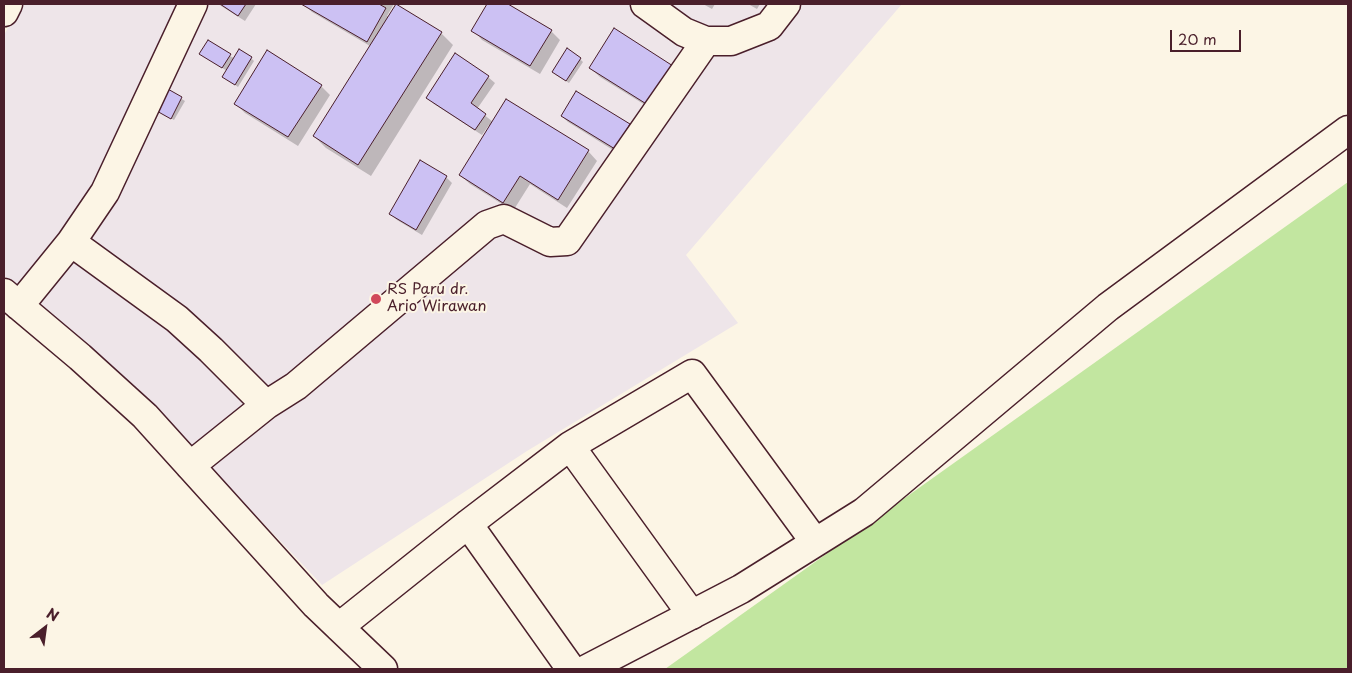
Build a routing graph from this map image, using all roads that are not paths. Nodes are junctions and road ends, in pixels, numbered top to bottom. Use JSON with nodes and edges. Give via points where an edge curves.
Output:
{"nodes":[{"id":1,"x":8,"y":4,"type":"edge"},
{"id":2,"x":193,"y":4,"type":"edge"},
{"id":3,"x":645,"y":4,"type":"edge"},
{"id":4,"x":786,"y":4,"type":"edge"},
{"id":5,"x":4,"y":12,"type":"edge"},
{"id":6,"x":706,"y":41,"type":"junction"},
{"id":7,"x":1348,"y":130,"type":"edge"},
{"id":8,"x":71,"y":242,"type":"junction"},
{"id":9,"x":11,"y":300,"type":"edge"},
{"id":10,"x":266,"y":406,"type":"junction"},
{"id":11,"x":570,"y":446,"type":"junction"},
{"id":12,"x":190,"y":466,"type":"junction"},
{"id":13,"x":468,"y":524,"type":"junction"},
{"id":14,"x":815,"y":542,"type":"junction"},
{"id":15,"x":692,"y":614,"type":"junction"},
{"id":16,"x":339,"y":627,"type":"junction"},
{"id":17,"x":383,"y":669,"type":"edge"},
{"id":18,"x":571,"y":669,"type":"edge"},
{"id":19,"x":587,"y":669,"type":"edge"}],
"edges":[{"from":1,"to":5,"type":"street"},
{"from":2,"to":8,"type":"street","via":[[104,192]]},
{"from":3,"to":6,"type":"street","via":[[684,32]]},
{"from":4,"to":6,"type":"street","via":[[769,26],[731,41]]},
{"from":6,"to":10,"type":"street","via":[[567,241],[550,242],[504,219],[487,225],[296,386]]},
{"from":7,"to":14,"type":"street","via":[[1108,308],[864,512]]},
{"from":8,"to":9,"type":"street"},
{"from":8,"to":10,"type":"street","via":[[177,319]]},
{"from":9,"to":12,"type":"street","via":[[145,416]]},
{"from":10,"to":12,"type":"street"},
{"from":11,"to":13,"type":"street"},
{"from":11,"to":14,"type":"street","via":[[692,374]]},
{"from":11,"to":15,"type":"street"},
{"from":12,"to":16,"type":"street"},
{"from":13,"to":16,"type":"street"},
{"from":13,"to":18,"type":"street"},
{"from":14,"to":15,"type":"street"},
{"from":15,"to":19,"type":"street"},
{"from":16,"to":17,"type":"street"}]}
